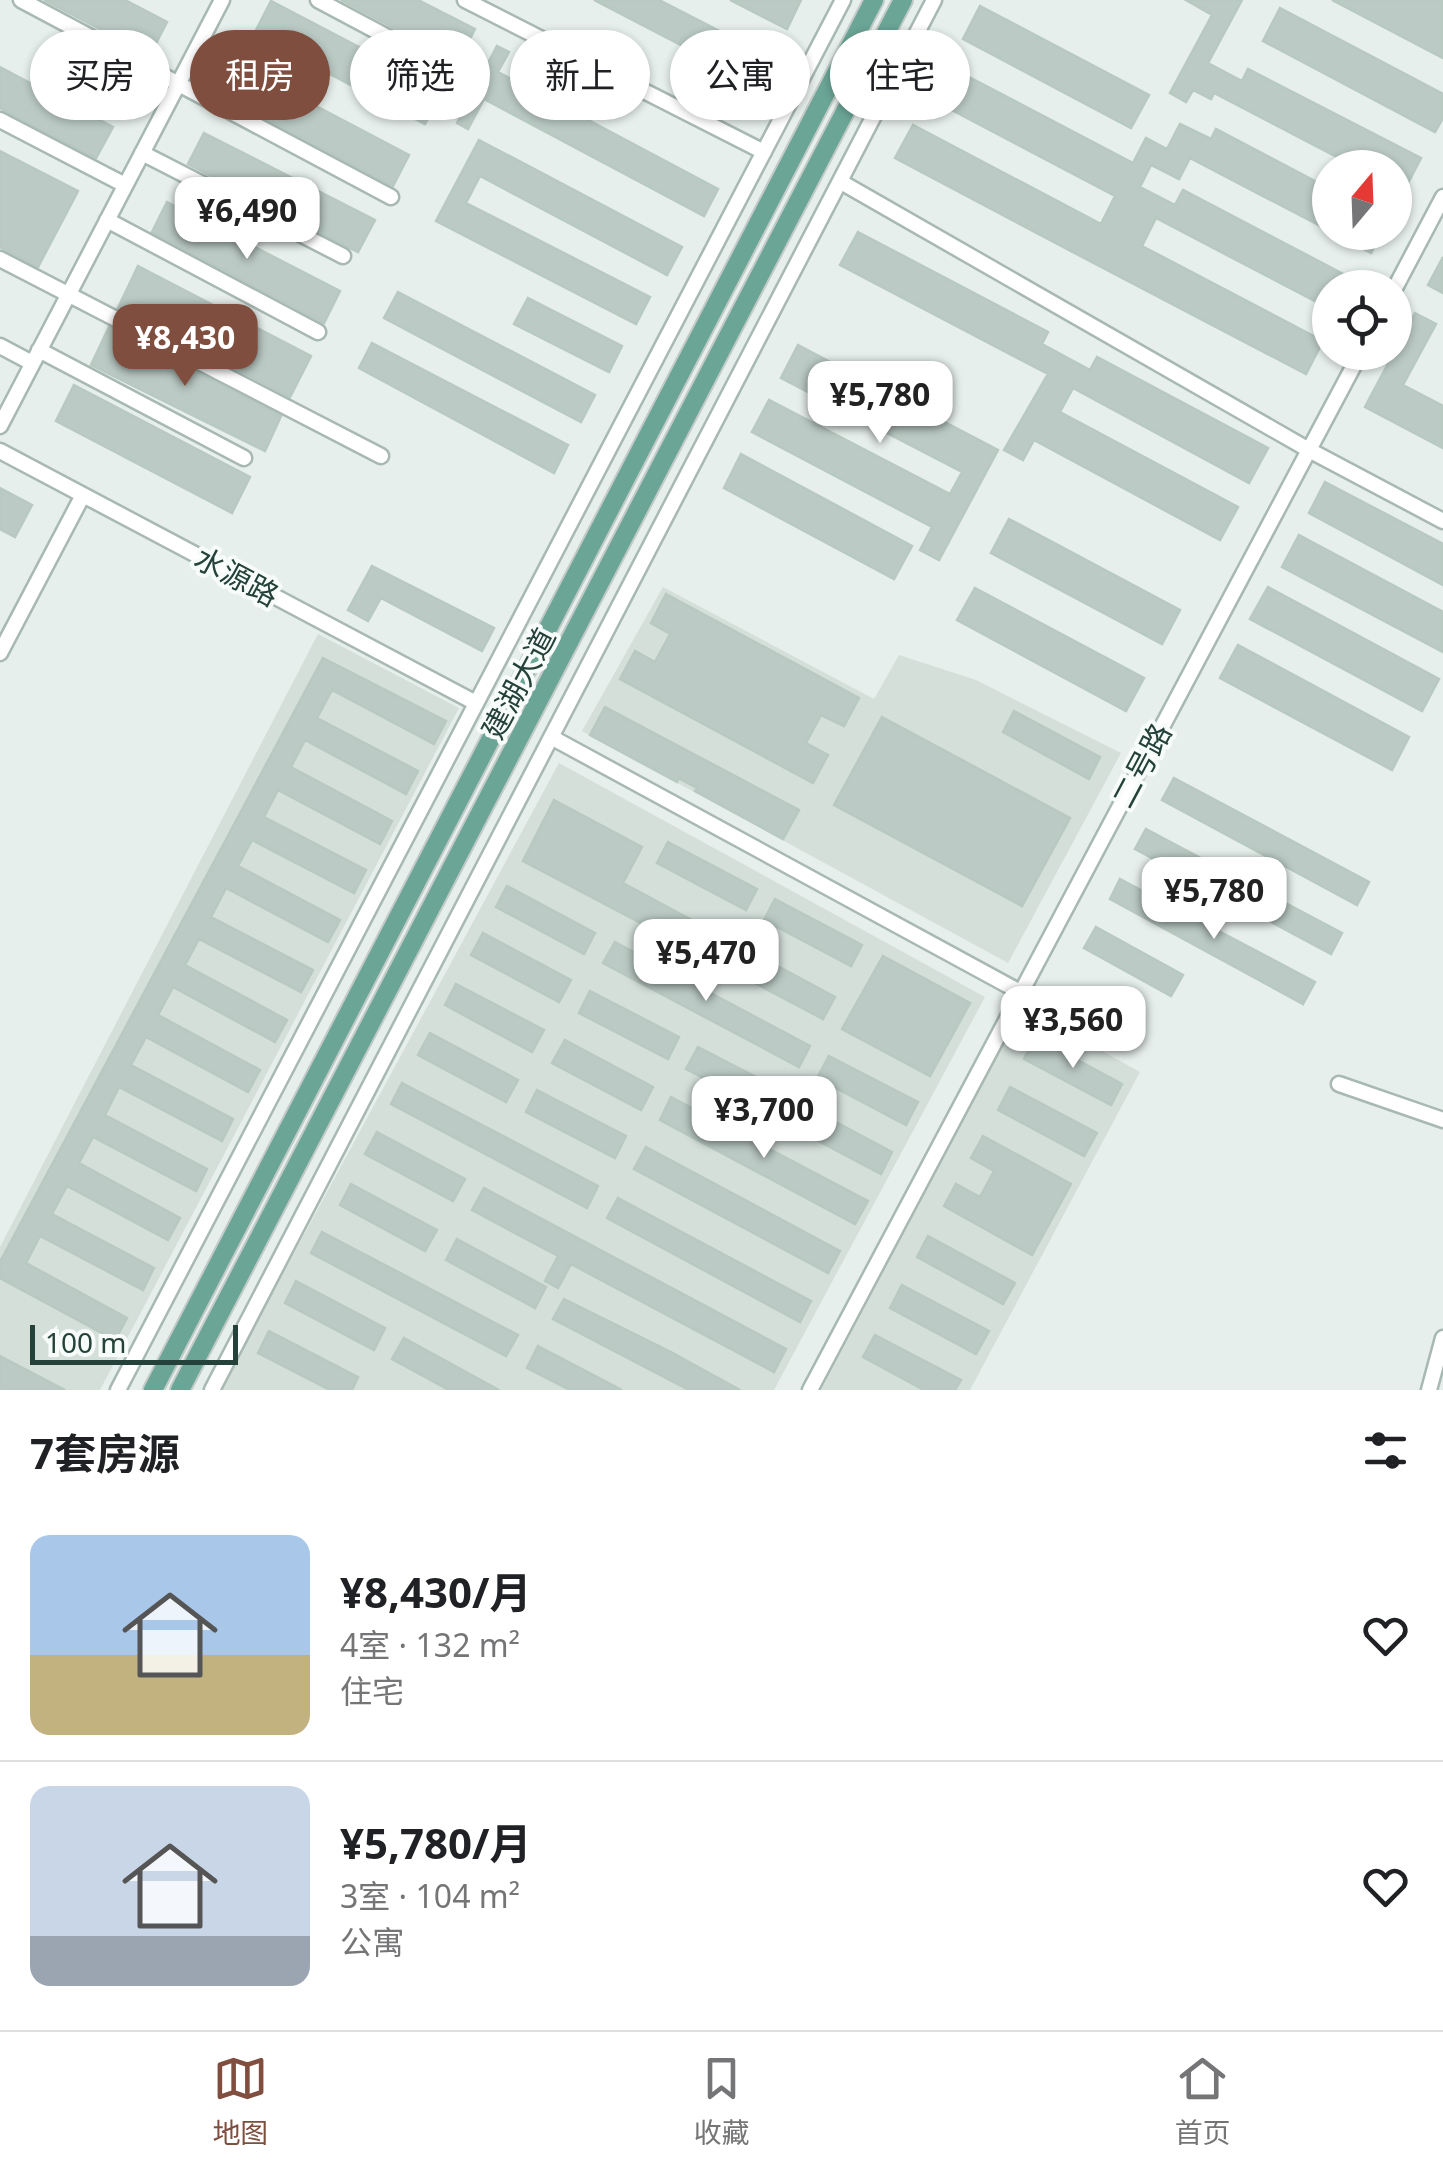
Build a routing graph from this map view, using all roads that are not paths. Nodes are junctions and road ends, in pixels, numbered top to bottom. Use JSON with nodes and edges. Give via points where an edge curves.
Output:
{"nodes":[{"id":1,"x":21,"y":0,"type":"edge"},
{"id":2,"x":222,"y":0,"type":"edge"},
{"id":3,"x":318,"y":0,"type":"edge"},
{"id":4,"x":466,"y":0,"type":"edge"},
{"id":5,"x":842,"y":0,"type":"edge"},
{"id":6,"x":874,"y":0,"type":"edge"},
{"id":7,"x":903,"y":0,"type":"edge"},
{"id":8,"x":934,"y":0,"type":"edge"},
{"id":9,"x":374,"y":30,"type":"edge"},
{"id":10,"x":178,"y":84,"type":"junction"},
{"id":11,"x":0,"y":120,"type":"edge"},
{"id":12,"x":764,"y":152,"type":"junction"},
{"id":13,"x":142,"y":153,"type":"junction"},
{"id":14,"x":841,"y":182,"type":"junction"},
{"id":15,"x":125,"y":185,"type":"junction"},
{"id":16,"x":391,"y":197,"type":"dead end"},
{"id":17,"x":1443,"y":197,"type":"edge"},
{"id":18,"x":107,"y":220,"type":"junction"},
{"id":19,"x":1436,"y":227,"type":"edge"},
{"id":20,"x":343,"y":256,"type":"dead end"},
{"id":21,"x":0,"y":259,"type":"edge"},
{"id":22,"x":1407,"y":270,"type":"edge"},
{"id":23,"x":68,"y":295,"type":"junction"},
{"id":24,"x":318,"y":332,"type":"dead end"},
{"id":25,"x":0,"y":346,"type":"edge"},
{"id":26,"x":36,"y":357,"type":"junction"},
{"id":27,"x":1350,"y":370,"type":"edge"},
{"id":28,"x":0,"y":426,"type":"edge"},
{"id":29,"x":1308,"y":450,"type":"junction"},
{"id":30,"x":0,"y":451,"type":"edge"},
{"id":31,"x":380,"y":456,"type":"dead end"},
{"id":32,"x":244,"y":458,"type":"dead end"},
{"id":33,"x":83,"y":495,"type":"junction"},
{"id":34,"x":1443,"y":521,"type":"edge"},
{"id":35,"x":0,"y":653,"type":"edge"},
{"id":36,"x":474,"y":702,"type":"junction"},
{"id":37,"x":551,"y":738,"type":"junction"},
{"id":38,"x":1020,"y":992,"type":"junction"},
{"id":39,"x":1339,"y":1084,"type":"dead end"},
{"id":40,"x":1443,"y":1120,"type":"edge"},
{"id":41,"x":1443,"y":1338,"type":"edge"},
{"id":42,"x":118,"y":1390,"type":"edge"},
{"id":43,"x":152,"y":1390,"type":"edge"},
{"id":44,"x":180,"y":1390,"type":"edge"},
{"id":45,"x":212,"y":1390,"type":"edge"},
{"id":46,"x":810,"y":1390,"type":"edge"},
{"id":47,"x":1429,"y":1390,"type":"edge"}],
"edges":[{"from":1,"to":10,"type":"street"},
{"from":2,"to":10,"type":"street"},
{"from":3,"to":9,"type":"street"},
{"from":4,"to":12,"type":"street"},
{"from":5,"to":12,"type":"street"},
{"from":6,"to":43,"type":"main road","name":"建湖大道"},
{"from":7,"to":44,"type":"main road","name":"建湖大道"},
{"from":8,"to":14,"type":"street"},
{"from":10,"to":13,"type":"street"},
{"from":10,"to":16,"type":"street"},
{"from":11,"to":15,"type":"street"},
{"from":12,"to":36,"type":"street"},
{"from":13,"to":15,"type":"street"},
{"from":13,"to":20,"type":"street"},
{"from":14,"to":29,"type":"street"},
{"from":14,"to":37,"type":"street"},
{"from":15,"to":18,"type":"street"},
{"from":17,"to":19,"type":"street"},
{"from":18,"to":23,"type":"street"},
{"from":18,"to":24,"type":"street"},
{"from":19,"to":22,"type":"street"},
{"from":21,"to":23,"type":"street"},
{"from":23,"to":26,"type":"street"},
{"from":23,"to":31,"type":"street"},
{"from":25,"to":26,"type":"street"},
{"from":26,"to":28,"type":"street"},
{"from":26,"to":32,"type":"street"},
{"from":27,"to":29,"type":"street","name":"二号路"},
{"from":29,"to":34,"type":"street"},
{"from":29,"to":38,"type":"street","name":"二号路"},
{"from":30,"to":33,"type":"street","name":"水源路"},
{"from":33,"to":35,"type":"street"},
{"from":33,"to":36,"type":"street","name":"水源路"},
{"from":36,"to":42,"type":"street"},
{"from":37,"to":38,"type":"street"},
{"from":37,"to":45,"type":"street"},
{"from":38,"to":46,"type":"street","name":"二号路"},
{"from":39,"to":40,"type":"street"},
{"from":41,"to":47,"type":"street"}]}
